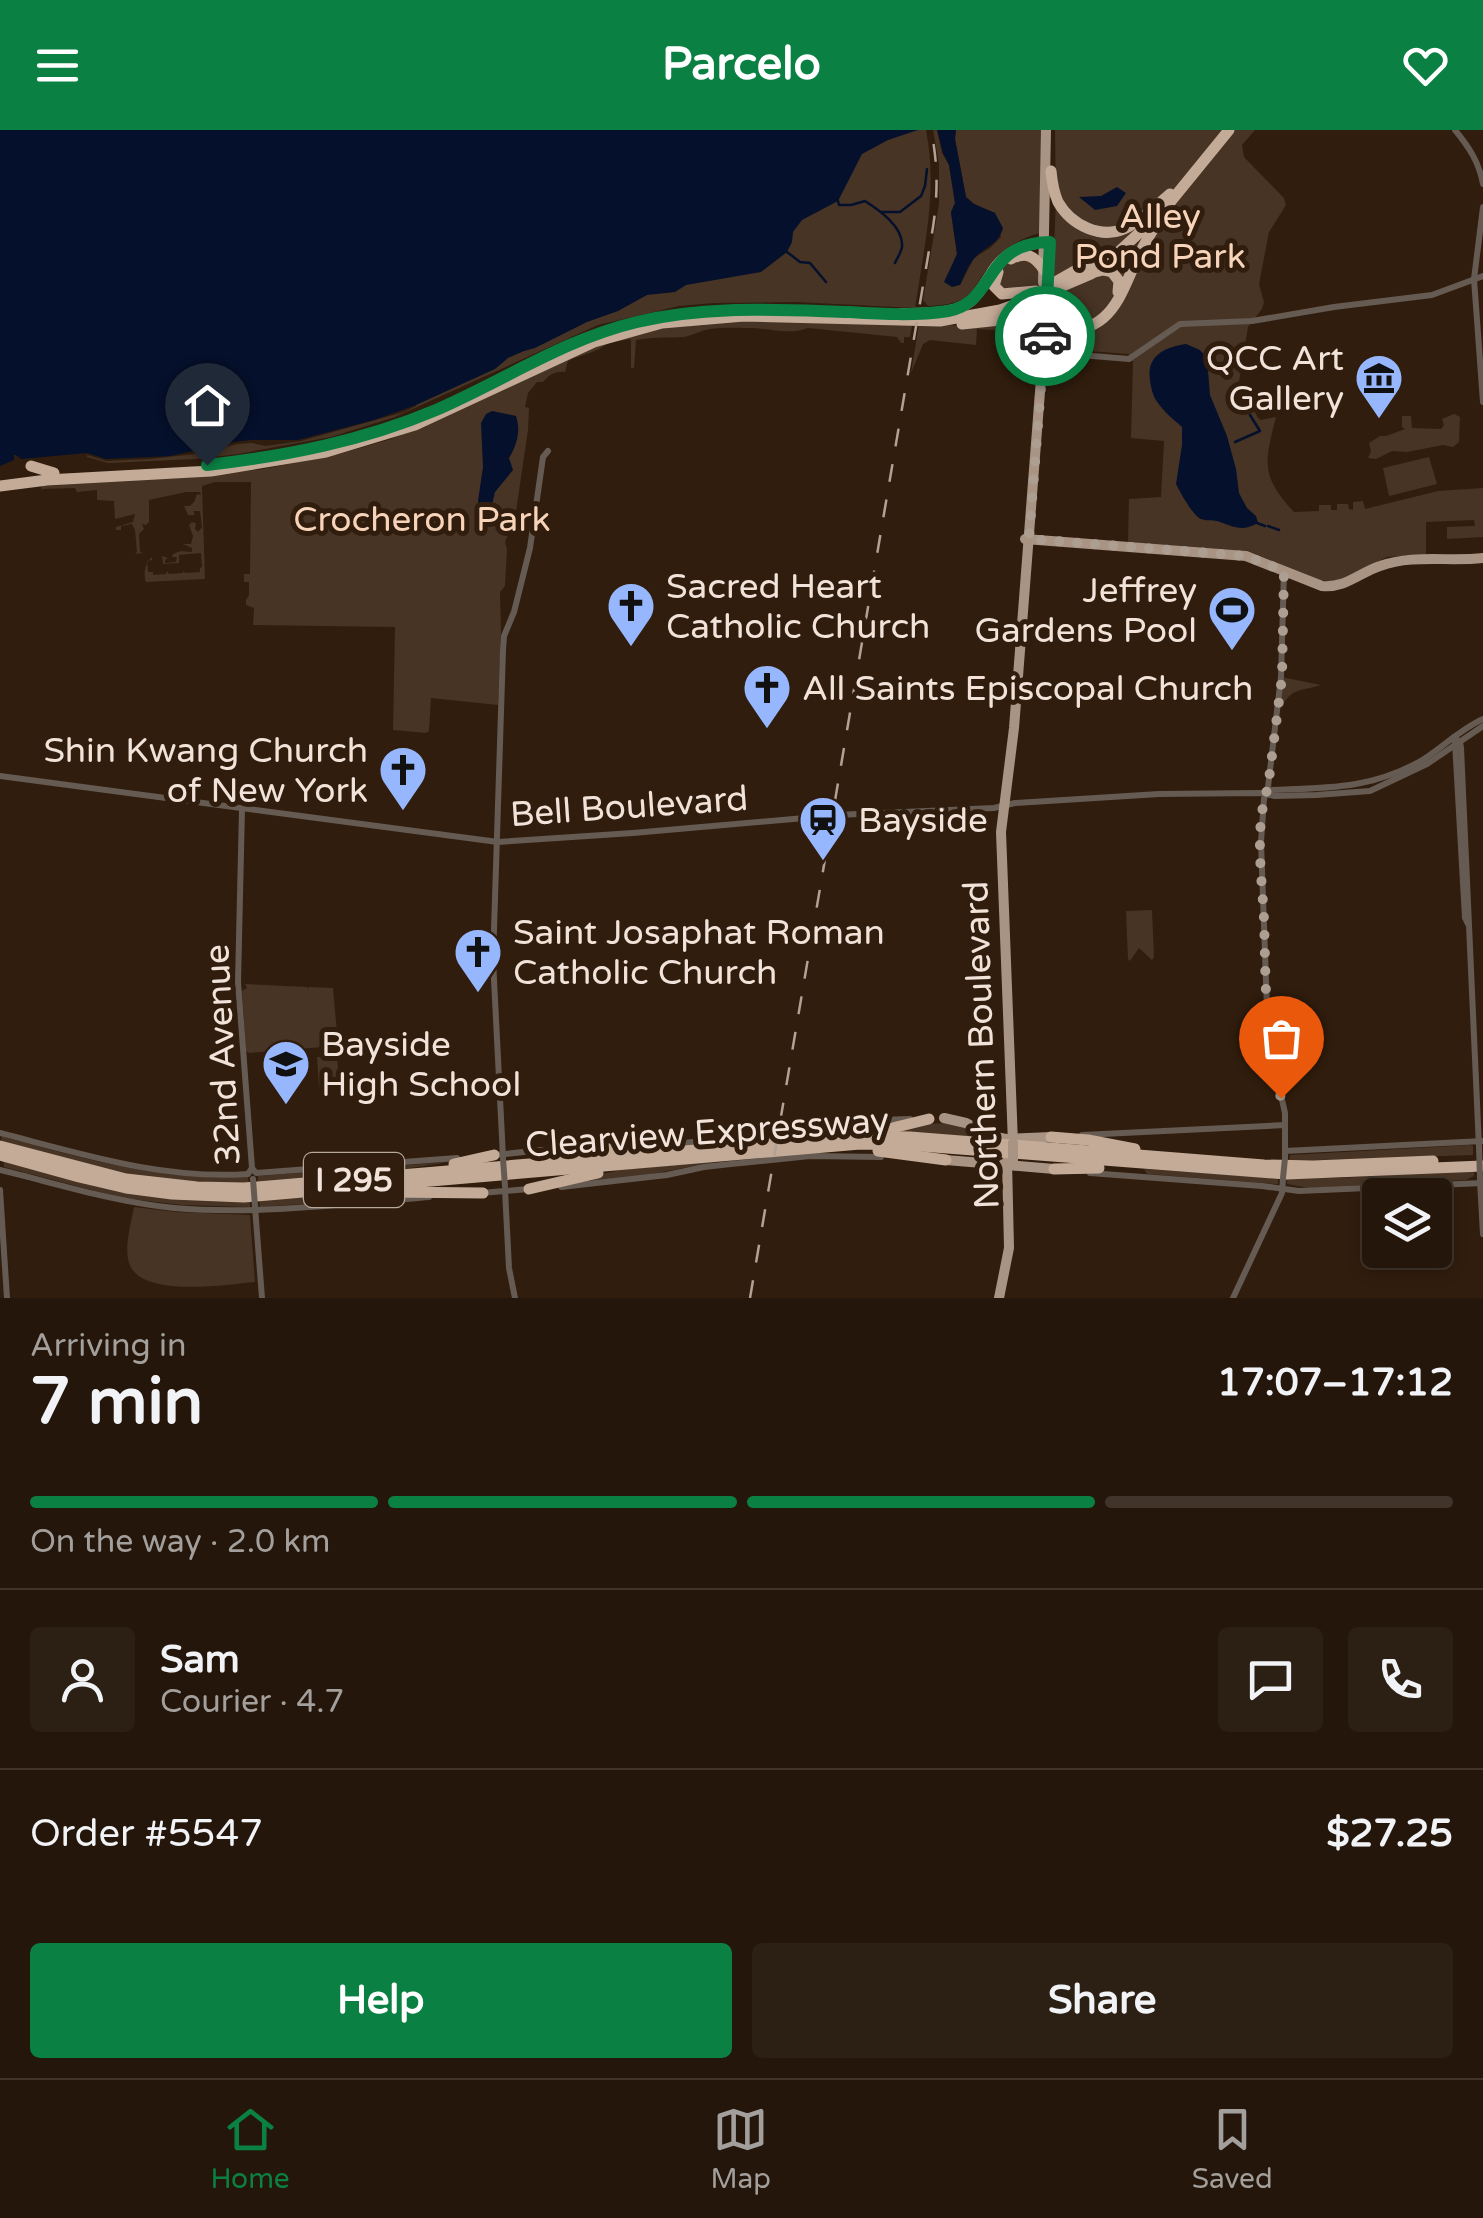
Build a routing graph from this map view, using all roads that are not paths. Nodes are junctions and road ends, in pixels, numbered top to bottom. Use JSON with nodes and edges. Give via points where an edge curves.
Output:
{"nodes":[{"id":1,"x":1049,"y":130,"type":"edge"},
{"id":2,"x":1220,"y":130,"type":"edge"},
{"id":3,"x":1229,"y":130,"type":"edge"},
{"id":4,"x":1455,"y":130,"type":"edge"},
{"id":5,"x":1051,"y":171,"type":"junction"},
{"id":6,"x":1192,"y":176,"type":"junction"},
{"id":7,"x":1483,"y":184,"type":"edge"},
{"id":8,"x":1170,"y":194,"type":"junction"},
{"id":9,"x":1483,"y":207,"type":"edge"},
{"id":10,"x":1047,"y":242,"type":"junction"},
{"id":11,"x":1091,"y":274,"type":"junction"},
{"id":12,"x":1479,"y":277,"type":"edge"},
{"id":13,"x":1044,"y":289,"type":"junction"},
{"id":14,"x":897,"y":314,"type":"junction"},
{"id":15,"x":920,"y":321,"type":"junction"},
{"id":16,"x":1043,"y":333,"type":"junction"},
{"id":17,"x":1044,"y":352,"type":"junction"},
{"id":18,"x":1483,"y":402,"type":"edge"},
{"id":19,"x":548,"y":450,"type":"dead end"},
{"id":20,"x":31,"y":466,"type":"dead end"},
{"id":21,"x":54,"y":472,"type":"junction"},
{"id":22,"x":0,"y":482,"type":"edge"},
{"id":23,"x":1026,"y":539,"type":"junction"},
{"id":24,"x":1483,"y":558,"type":"edge"},
{"id":25,"x":1284,"y":571,"type":"junction"},
{"id":26,"x":1480,"y":720,"type":"edge"},
{"id":27,"x":1457,"y":741,"type":"junction"},
{"id":28,"x":0,"y":776,"type":"edge"},
{"id":29,"x":1266,"y":793,"type":"junction"},
{"id":30,"x":1001,"y":806,"type":"junction"},
{"id":31,"x":242,"y":809,"type":"junction"},
{"id":32,"x":498,"y":842,"type":"junction"},
{"id":33,"x":944,"y":1118,"type":"joint"},
{"id":34,"x":929,"y":1119,"type":"junction"},
{"id":35,"x":1285,"y":1125,"type":"junction"},
{"id":36,"x":0,"y":1133,"type":"edge"},
{"id":37,"x":1051,"y":1136,"type":"junction"},
{"id":38,"x":799,"y":1140,"type":"junction"},
{"id":39,"x":1009,"y":1140,"type":"junction"},
{"id":40,"x":0,"y":1146,"type":"edge"},
{"id":41,"x":1481,"y":1147,"type":"edge"},
{"id":42,"x":552,"y":1149,"type":"junction"},
{"id":43,"x":779,"y":1150,"type":"junction"},
{"id":44,"x":716,"y":1152,"type":"junction"},
{"id":45,"x":0,"y":1155,"type":"edge"},
{"id":46,"x":1285,"y":1155,"type":"junction"},
{"id":47,"x":500,"y":1156,"type":"junction"},
{"id":48,"x":946,"y":1160,"type":"junction"},
{"id":49,"x":1208,"y":1160,"type":"junction"},
{"id":50,"x":1010,"y":1164,"type":"junction"},
{"id":51,"x":1172,"y":1167,"type":"junction"},
{"id":52,"x":252,"y":1168,"type":"junction"},
{"id":53,"x":1054,"y":1169,"type":"junction"},
{"id":54,"x":0,"y":1170,"type":"edge"},
{"id":55,"x":1481,"y":1178,"type":"edge"},
{"id":56,"x":343,"y":1181,"type":"junction"},
{"id":57,"x":505,"y":1189,"type":"junction"},
{"id":58,"x":530,"y":1189,"type":"junction"},
{"id":59,"x":1283,"y":1189,"type":"junction"},
{"id":60,"x":0,"y":1190,"type":"edge"},
{"id":61,"x":312,"y":1192,"type":"junction"},
{"id":62,"x":484,"y":1193,"type":"junction"},
{"id":63,"x":255,"y":1208,"type":"junction"},
{"id":64,"x":1483,"y":1234,"type":"edge"},
{"id":65,"x":1012,"y":1248,"type":"junction"},
{"id":66,"x":1001,"y":1295,"type":"edge"},
{"id":67,"x":7,"y":1298,"type":"edge"},
{"id":68,"x":262,"y":1298,"type":"edge"},
{"id":69,"x":515,"y":1298,"type":"edge"},
{"id":70,"x":1233,"y":1298,"type":"edge"}],
"edges":[{"from":1,"to":5,"type":"main road","name":"Northern Boulevard"},
{"from":1,"to":10,"type":"main road","name":"Northern Boulevard"},
{"from":2,"to":8,"type":"highway"},
{"from":3,"to":6,"type":"highway"},
{"from":4,"to":7,"type":"street","via":[[1472,151]]},
{"from":5,"to":8,"type":"highway","via":[[1061,207],[1095,231],[1124,229]]},
{"from":5,"to":10,"type":"main road","name":"Northern Boulevard"},
{"from":6,"to":11,"type":"highway"},
{"from":6,"to":16,"type":"highway","via":[[1145,241],[1109,314],[1088,328]]},
{"from":8,"to":13,"type":"highway","via":[[1130,236]]},
{"from":9,"to":12,"type":"street"},
{"from":10,"to":13,"type":"main road","name":"Northern Boulevard"},
{"from":10,"to":14,"type":"highway","via":[[1006,256],[966,304]]},
{"from":11,"to":13,"type":"highway","via":[[1112,272],[1118,293],[1086,325],[1059,321]]},
{"from":11,"to":15,"type":"highway","via":[[990,312]]},
{"from":12,"to":17,"type":"street","via":[[1432,295],[1252,321],[1180,324],[1129,359]]},
{"from":12,"to":18,"type":"street"},
{"from":13,"to":14,"type":"highway","via":[[958,312]]},
{"from":13,"to":16,"type":"main road","name":"Northern Boulevard"},
{"from":14,"to":21,"type":"highway","via":[[754,310],[659,317],[591,336],[436,410],[346,440],[207,465]]},
{"from":15,"to":16,"type":"highway","via":[[1020,318]]},
{"from":15,"to":22,"type":"highway","via":[[744,316],[662,323],[594,342],[415,424],[326,452],[210,471]]},
{"from":16,"to":17,"type":"main road","name":"Northern Boulevard"},
{"from":16,"to":23,"type":"main road","name":"Northern Boulevard"},
{"from":17,"to":23,"type":"main road","name":"Northern Boulevard"},
{"from":19,"to":32,"type":"street","via":[[524,575],[504,636]]},
{"from":20,"to":21,"type":"highway"},
{"from":21,"to":22,"type":"highway"},
{"from":23,"to":25,"type":"main road","via":[[1246,556]]},
{"from":23,"to":30,"type":"main road","name":"Northern Boulevard"},
{"from":24,"to":25,"type":"main road","via":[[1398,561],[1332,586]]},
{"from":25,"to":29,"type":"street","via":[[1282,677]]},
{"from":26,"to":27,"type":"street","name":"Bell Boulevard"},
{"from":27,"to":29,"type":"street","name":"Bell Boulevard","via":[[1367,783]]},
{"from":27,"to":41,"type":"street"},
{"from":28,"to":31,"type":"street","name":"Bell Boulevard"},
{"from":29,"to":30,"type":"street","name":"Bell Boulevard"},
{"from":29,"to":35,"type":"street","via":[[1261,842],[1268,1037]]},
{"from":30,"to":32,"type":"street","name":"Bell Boulevard"},
{"from":30,"to":39,"type":"main road","name":"Northern Boulevard"},
{"from":30,"to":39,"type":"main road","name":"Northern Boulevard","via":[[996,832]]},
{"from":31,"to":32,"type":"street","name":"Bell Boulevard"},
{"from":31,"to":52,"type":"street","name":"32nd Avenue","via":[[238,982]]},
{"from":32,"to":47,"type":"street","via":[[493,987]]},
{"from":33,"to":34,"type":"street","name":"Clearview Expressway"},
{"from":33,"to":39,"type":"main road"},
{"from":34,"to":38,"type":"highway"},
{"from":34,"to":42,"type":"street","name":"Clearview Expressway"},
{"from":35,"to":37,"type":"street"},
{"from":35,"to":46,"type":"street"},
{"from":36,"to":52,"type":"street","name":"Clearview Expressway","via":[[144,1169],[232,1175]]},
{"from":37,"to":39,"type":"main road"},
{"from":37,"to":49,"type":"highway"},
{"from":38,"to":44,"type":"highway","name":"Clearview Expressway","number":"I 295"},
{"from":38,"to":49,"type":"highway","name":"Clearview Expressway","number":"I 295","via":[[910,1137]]},
{"from":39,"to":50,"type":"main road","name":"Northern Boulevard","bridge":true},
{"from":40,"to":56,"type":"highway","name":"Clearview Expressway","number":"I 295","via":[[173,1185]]},
{"from":41,"to":46,"type":"street"},
{"from":41,"to":49,"type":"highway","name":"Clearview Expressway","number":"I 295","via":[[1313,1166]]},
{"from":41,"to":55,"type":"street","bridge":true},
{"from":42,"to":44,"type":"highway"},
{"from":42,"to":47,"type":"street","name":"Clearview Expressway"},
{"from":43,"to":44,"type":"highway","name":"Clearview Expressway","number":"I 295"},
{"from":43,"to":48,"type":"highway","via":[[868,1150]]},
{"from":43,"to":51,"type":"highway","name":"Clearview Expressway","number":"I 295","via":[[884,1144]]},
{"from":44,"to":56,"type":"highway","name":"Clearview Expressway","number":"I 295"},
{"from":44,"to":58,"type":"highway"},
{"from":44,"to":61,"type":"highway","name":"Clearview Expressway","number":"I 295"},
{"from":45,"to":61,"type":"highway","name":"Clearview Expressway","number":"I 295","via":[[150,1192]]},
{"from":46,"to":59,"type":"street","bridge":true},
{"from":47,"to":52,"type":"street","name":"Clearview Expressway","via":[[256,1173]]},
{"from":47,"to":56,"type":"highway"},
{"from":47,"to":57,"type":"street","bridge":true},
{"from":48,"to":50,"type":"main road","name":"Clearview Expressway"},
{"from":48,"to":58,"type":"street","name":"Clearview Expressway","via":[[810,1156]]},
{"from":50,"to":53,"type":"main road","name":"Clearview Expressway"},
{"from":50,"to":65,"type":"main road","name":"Northern Boulevard"},
{"from":50,"to":65,"type":"main road","name":"Northern Boulevard"},
{"from":51,"to":53,"type":"highway"},
{"from":51,"to":55,"type":"highway","name":"Clearview Expressway","number":"I 295"},
{"from":52,"to":63,"type":"street","name":"32nd Avenue","bridge":true},
{"from":53,"to":59,"type":"street"},
{"from":54,"to":63,"type":"street","name":"Clearview Expressway","via":[[130,1202]]},
{"from":55,"to":59,"type":"street"},
{"from":55,"to":64,"type":"street"},
{"from":57,"to":58,"type":"street","name":"Clearview Expressway"},
{"from":57,"to":62,"type":"street","name":"Clearview Expressway"},
{"from":57,"to":69,"type":"street"},
{"from":59,"to":70,"type":"street"},
{"from":60,"to":67,"type":"street"},
{"from":61,"to":62,"type":"highway"},
{"from":62,"to":63,"type":"street","name":"Clearview Expressway"},
{"from":63,"to":68,"type":"street","name":"32nd Avenue"},
{"from":65,"to":66,"type":"main road","name":"Northern Boulevard"}]}
